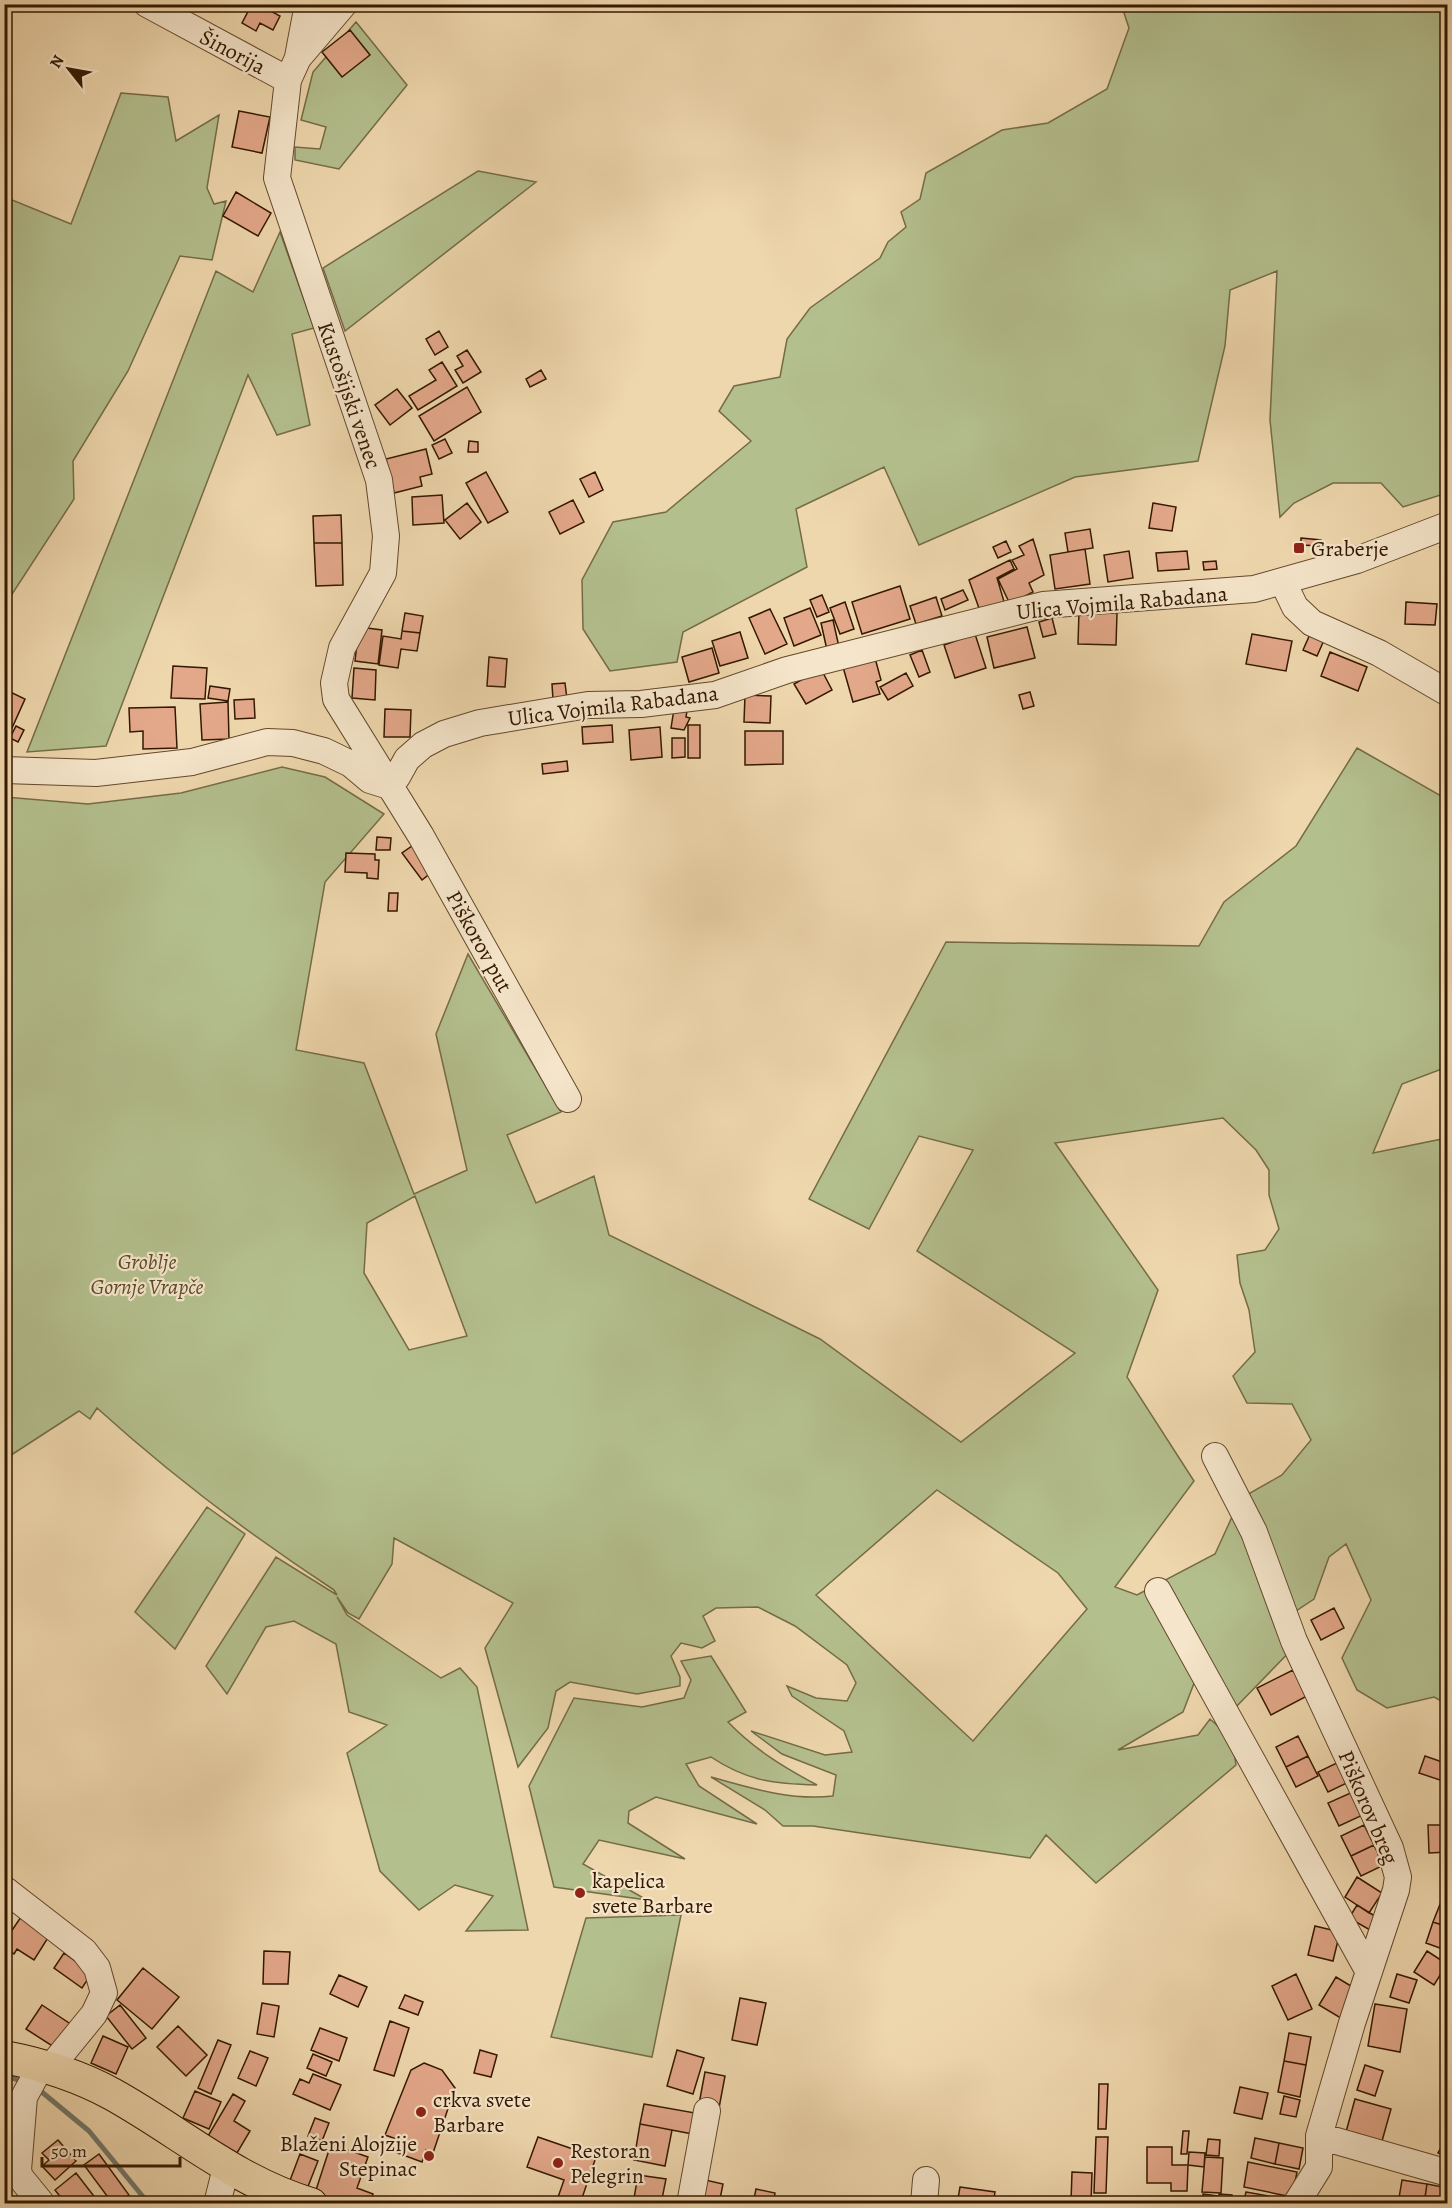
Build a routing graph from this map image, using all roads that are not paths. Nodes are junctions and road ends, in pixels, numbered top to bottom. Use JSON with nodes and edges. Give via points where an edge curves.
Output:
{"nodes":[{"id":1,"x":147,"y":4,"type":"edge"},
{"id":2,"x":308,"y":4,"type":"edge"},
{"id":3,"x":344,"y":4,"type":"edge"},
{"id":4,"x":293,"y":69,"type":"junction"},
{"id":5,"x":1448,"y":525,"type":"edge"},
{"id":6,"x":1283,"y":582,"type":"junction"},
{"id":7,"x":1448,"y":693,"type":"edge"},
{"id":8,"x":4,"y":770,"type":"edge"},
{"id":9,"x":390,"y":784,"type":"junction"},
{"id":10,"x":568,"y":1098,"type":"dead end"},
{"id":11,"x":1215,"y":1456,"type":"dead end"},
{"id":12,"x":1158,"y":1591,"type":"dead end"},
{"id":13,"x":4,"y":1889,"type":"edge"},
{"id":14,"x":1369,"y":1972,"type":"junction"},
{"id":15,"x":4,"y":2057,"type":"edge"},
{"id":16,"x":36,"y":2078,"type":"junction"},
{"id":17,"x":707,"y":2111,"type":"dead end"},
{"id":18,"x":1319,"y":2136,"type":"junction"},
{"id":19,"x":226,"y":2168,"type":"junction"},
{"id":20,"x":1448,"y":2173,"type":"edge"},
{"id":21,"x":42,"y":2204,"type":"edge"},
{"id":22,"x":217,"y":2204,"type":"edge"},
{"id":23,"x":311,"y":2204,"type":"edge"},
{"id":24,"x":690,"y":2204,"type":"edge"},
{"id":25,"x":1296,"y":2204,"type":"edge"}],
"edges":[{"from":1,"to":4,"type":"street","name":"Šinorija"},
{"from":2,"to":4,"type":"street","name":"Kustošijski venec"},
{"from":3,"to":4,"type":"street"},
{"from":4,"to":9,"type":"street","name":"Kustošijski venec","via":[[277,178],[379,480],[386,536],[383,573],[342,648],[334,683],[340,708]]},
{"from":5,"to":6,"type":"street","via":[[1386,550]]},
{"from":6,"to":7,"type":"street","via":[[1295,607],[1312,623],[1379,654]]},
{"from":6,"to":9,"type":"street","name":"Ulica Vojmila Rabadana","via":[[1226,592],[1043,605],[787,670],[716,695],[641,704],[588,705],[480,723],[423,745],[407,759]]},
{"from":8,"to":9,"type":"street","via":[[96,774],[192,762],[267,742],[293,743],[324,751],[378,784]]},
{"from":9,"to":10,"type":"street","name":"Piškorov put"},
{"from":11,"to":14,"type":"street","name":"Piškorov breg","via":[[1254,1532],[1294,1641],[1390,1848],[1398,1877],[1396,1890]]},
{"from":12,"to":14,"type":"street"},
{"from":13,"to":16,"type":"street","via":[[84,1951],[97,1968],[104,1993],[94,2014]]},
{"from":14,"to":18,"type":"street","name":"Piškorov breg"},
{"from":15,"to":16,"type":"main road"},
{"from":16,"to":19,"type":"main road","via":[[111,2094]]},
{"from":16,"to":21,"type":"street","via":[[18,2170]]},
{"from":17,"to":24,"type":"street"},
{"from":18,"to":20,"type":"street"},
{"from":18,"to":25,"type":"street","name":"Piškorov breg","via":[[1318,2167]]},
{"from":19,"to":22,"type":"street"},
{"from":19,"to":23,"type":"main road"}]}
